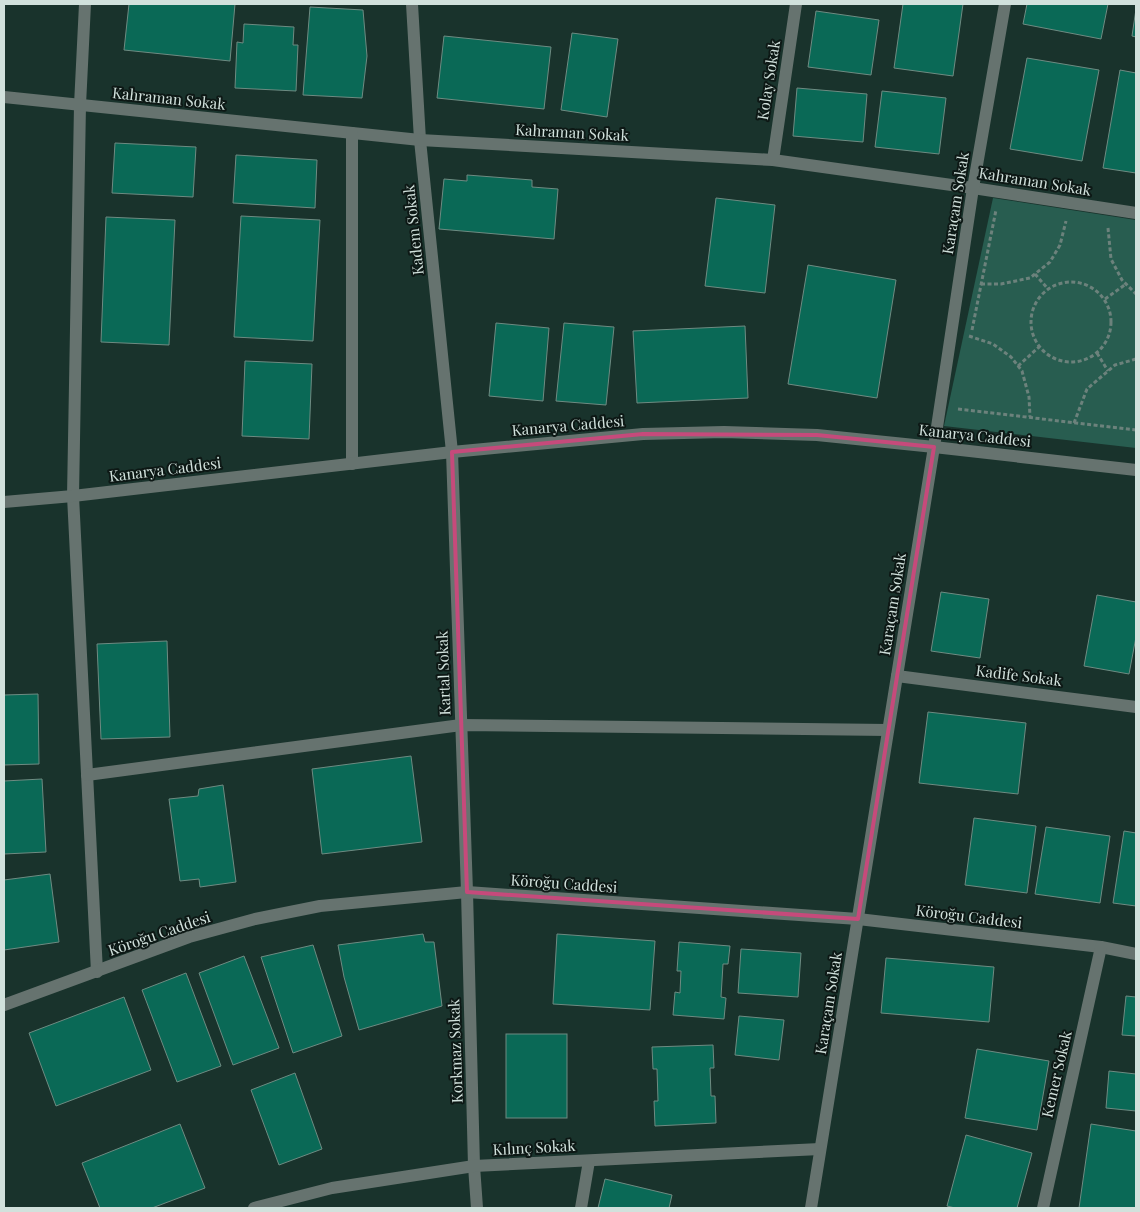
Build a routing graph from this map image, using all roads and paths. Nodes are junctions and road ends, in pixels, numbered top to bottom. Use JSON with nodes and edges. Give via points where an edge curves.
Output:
{"nodes":[{"id":1,"x":85,"y":4,"type":"edge"},
{"id":2,"x":412,"y":4,"type":"edge"},
{"id":3,"x":796,"y":4,"type":"edge"},
{"id":4,"x":1004,"y":4,"type":"edge"},
{"id":5,"x":4,"y":97,"type":"edge"},
{"id":6,"x":80,"y":105,"type":"junction"},
{"id":7,"x":352,"y":133,"type":"junction"},
{"id":8,"x":420,"y":140,"type":"junction"},
{"id":9,"x":773,"y":160,"type":"junction"},
{"id":10,"x":973,"y":188,"type":"junction"},
{"id":11,"x":1004,"y":211,"type":"dead end"},
{"id":12,"x":1136,"y":214,"type":"edge"},
{"id":13,"x":1074,"y":222,"type":"dead end"},
{"id":14,"x":1100,"y":227,"type":"dead end"},
{"id":15,"x":1035,"y":274,"type":"junction"},
{"id":16,"x":981,"y":284,"type":"junction"},
{"id":17,"x":1126,"y":284,"type":"junction"},
{"id":18,"x":1048,"y":289,"type":"junction"},
{"id":19,"x":1136,"y":294,"type":"edge"},
{"id":20,"x":1105,"y":299,"type":"junction"},
{"id":21,"x":951,"y":332,"type":"junction"},
{"id":22,"x":971,"y":337,"type":"junction"},
{"id":23,"x":969,"y":346,"type":"dead end"},
{"id":24,"x":1039,"y":347,"type":"junction"},
{"id":25,"x":1098,"y":353,"type":"junction"},
{"id":26,"x":1136,"y":359,"type":"edge"},
{"id":27,"x":1018,"y":366,"type":"junction"},
{"id":28,"x":1108,"y":371,"type":"junction"},
{"id":29,"x":959,"y":400,"type":"dead end"},
{"id":30,"x":1030,"y":417,"type":"junction"},
{"id":31,"x":1074,"y":423,"type":"junction"},
{"id":32,"x":1136,"y":430,"type":"edge"},
{"id":33,"x":934,"y":447,"type":"junction"},
{"id":34,"x":452,"y":452,"type":"junction"},
{"id":35,"x":352,"y":464,"type":"junction"},
{"id":36,"x":1136,"y":470,"type":"edge"},
{"id":37,"x":73,"y":496,"type":"junction"},
{"id":38,"x":4,"y":502,"type":"edge"},
{"id":39,"x":897,"y":676,"type":"junction"},
{"id":40,"x":1136,"y":707,"type":"edge"},
{"id":41,"x":461,"y":725,"type":"junction"},
{"id":42,"x":888,"y":730,"type":"junction"},
{"id":43,"x":87,"y":775,"type":"junction"},
{"id":44,"x":467,"y":892,"type":"junction"},
{"id":45,"x":858,"y":919,"type":"junction"},
{"id":46,"x":1101,"y":947,"type":"junction"},
{"id":47,"x":1136,"y":954,"type":"edge"},
{"id":48,"x":97,"y":972,"type":"junction"},
{"id":49,"x":4,"y":1006,"type":"edge"},
{"id":50,"x":820,"y":1149,"type":"junction"},
{"id":51,"x":589,"y":1161,"type":"junction"},
{"id":52,"x":474,"y":1166,"type":"junction"},
{"id":53,"x":254,"y":1208,"type":"edge"},
{"id":54,"x":477,"y":1208,"type":"edge"},
{"id":55,"x":580,"y":1208,"type":"edge"},
{"id":56,"x":811,"y":1208,"type":"edge"},
{"id":57,"x":1042,"y":1208,"type":"edge"}],
"edges":[{"from":1,"to":6,"type":"street"},
{"from":2,"to":8,"type":"street","name":"Kadem Sokak"},
{"from":3,"to":9,"type":"street","name":"Kolay Sokak"},
{"from":4,"to":10,"type":"street","name":"Karaçam Sokak"},
{"from":5,"to":6,"type":"street","name":"Kahraman Sokak"},
{"from":6,"to":7,"type":"street","name":"Kahraman Sokak"},
{"from":6,"to":37,"type":"street"},
{"from":7,"to":8,"type":"street","name":"Kahraman Sokak"},
{"from":7,"to":35,"type":"street"},
{"from":8,"to":9,"type":"street","name":"Kahraman Sokak"},
{"from":8,"to":34,"type":"street","name":"Kadem Sokak"},
{"from":9,"to":10,"type":"street","name":"Kahraman Sokak"},
{"from":10,"to":12,"type":"street","name":"Kahraman Sokak"},
{"from":10,"to":21,"type":"street","name":"Karaçam Sokak"},
{"from":11,"to":16,"type":"path","via":[[996,210]]},
{"from":13,"to":15,"type":"path","via":[[1066,221],[1060,245],[1050,262]]},
{"from":14,"to":17,"type":"path","via":[[1108,228],[1110,259]]},
{"from":15,"to":16,"type":"path","via":[[1001,284]]},
{"from":15,"to":18,"type":"path"},
{"from":16,"to":22,"type":"path"},
{"from":17,"to":19,"type":"path"},
{"from":17,"to":20,"type":"path"},
{"from":18,"to":20,"type":"path","via":[[1074,281],[1087,284]]},
{"from":18,"to":24,"type":"path","via":[[1032,310],[1030,323]]},
{"from":20,"to":25,"type":"path","via":[[1112,316],[1112,330]]},
{"from":21,"to":22,"type":"path"},
{"from":21,"to":33,"type":"street","name":"Karaçam Sokak"},
{"from":22,"to":23,"type":"path"},
{"from":22,"to":27,"type":"path","via":[[993,344]]},
{"from":24,"to":25,"type":"path","via":[[1060,362],[1086,360]]},
{"from":24,"to":27,"type":"path"},
{"from":25,"to":28,"type":"path"},
{"from":26,"to":28,"type":"path","via":[[1115,365]]},
{"from":27,"to":30,"type":"path","via":[[1029,398]]},
{"from":28,"to":31,"type":"path","via":[[1087,389]]},
{"from":29,"to":30,"type":"path","via":[[957,409]]},
{"from":30,"to":31,"type":"path"},
{"from":31,"to":32,"type":"path"},
{"from":33,"to":34,"type":"street","name":"Kanarya Caddesi","via":[[816,435],[724,432],[643,434]]},
{"from":33,"to":36,"type":"street","name":"Kanarya Caddesi"},
{"from":33,"to":39,"type":"street","name":"Karaçam Sokak"},
{"from":34,"to":35,"type":"street","name":"Kanarya Caddesi"},
{"from":34,"to":41,"type":"street","name":"Kartal Sokak"},
{"from":35,"to":37,"type":"street","name":"Kanarya Caddesi"},
{"from":37,"to":38,"type":"street","name":"Kanarya Caddesi"},
{"from":37,"to":43,"type":"street"},
{"from":39,"to":40,"type":"street","name":"Kadife Sokak"},
{"from":39,"to":42,"type":"street","name":"Karaçam Sokak"},
{"from":41,"to":42,"type":"street"},
{"from":41,"to":43,"type":"street"},
{"from":41,"to":44,"type":"street","name":"Kartal Sokak"},
{"from":42,"to":45,"type":"street","name":"Karaçam Sokak"},
{"from":43,"to":48,"type":"street"},
{"from":44,"to":45,"type":"street","name":"Köroğu Caddesi"},
{"from":44,"to":48,"type":"street","name":"Köroğu Caddesi","via":[[320,906],[256,919],[189,937]]},
{"from":44,"to":52,"type":"street","name":"Korkmaz Sokak"},
{"from":45,"to":46,"type":"street","name":"Köroğu Caddesi"},
{"from":45,"to":50,"type":"street","name":"Karaçam Sokak"},
{"from":46,"to":47,"type":"street","name":"Köroğu Caddesi"},
{"from":46,"to":57,"type":"street","name":"Kemer Sokak"},
{"from":48,"to":49,"type":"street","name":"Köroğu Caddesi"},
{"from":50,"to":51,"type":"street","name":"Kılınç Sokak"},
{"from":50,"to":56,"type":"street","name":"Karaçam Sokak"},
{"from":51,"to":52,"type":"street","name":"Kılınç Sokak"},
{"from":51,"to":55,"type":"street"},
{"from":52,"to":53,"type":"street","name":"Kılınç Sokak","via":[[332,1188]]},
{"from":52,"to":54,"type":"street","name":"Korkmaz Sokak"}]}
